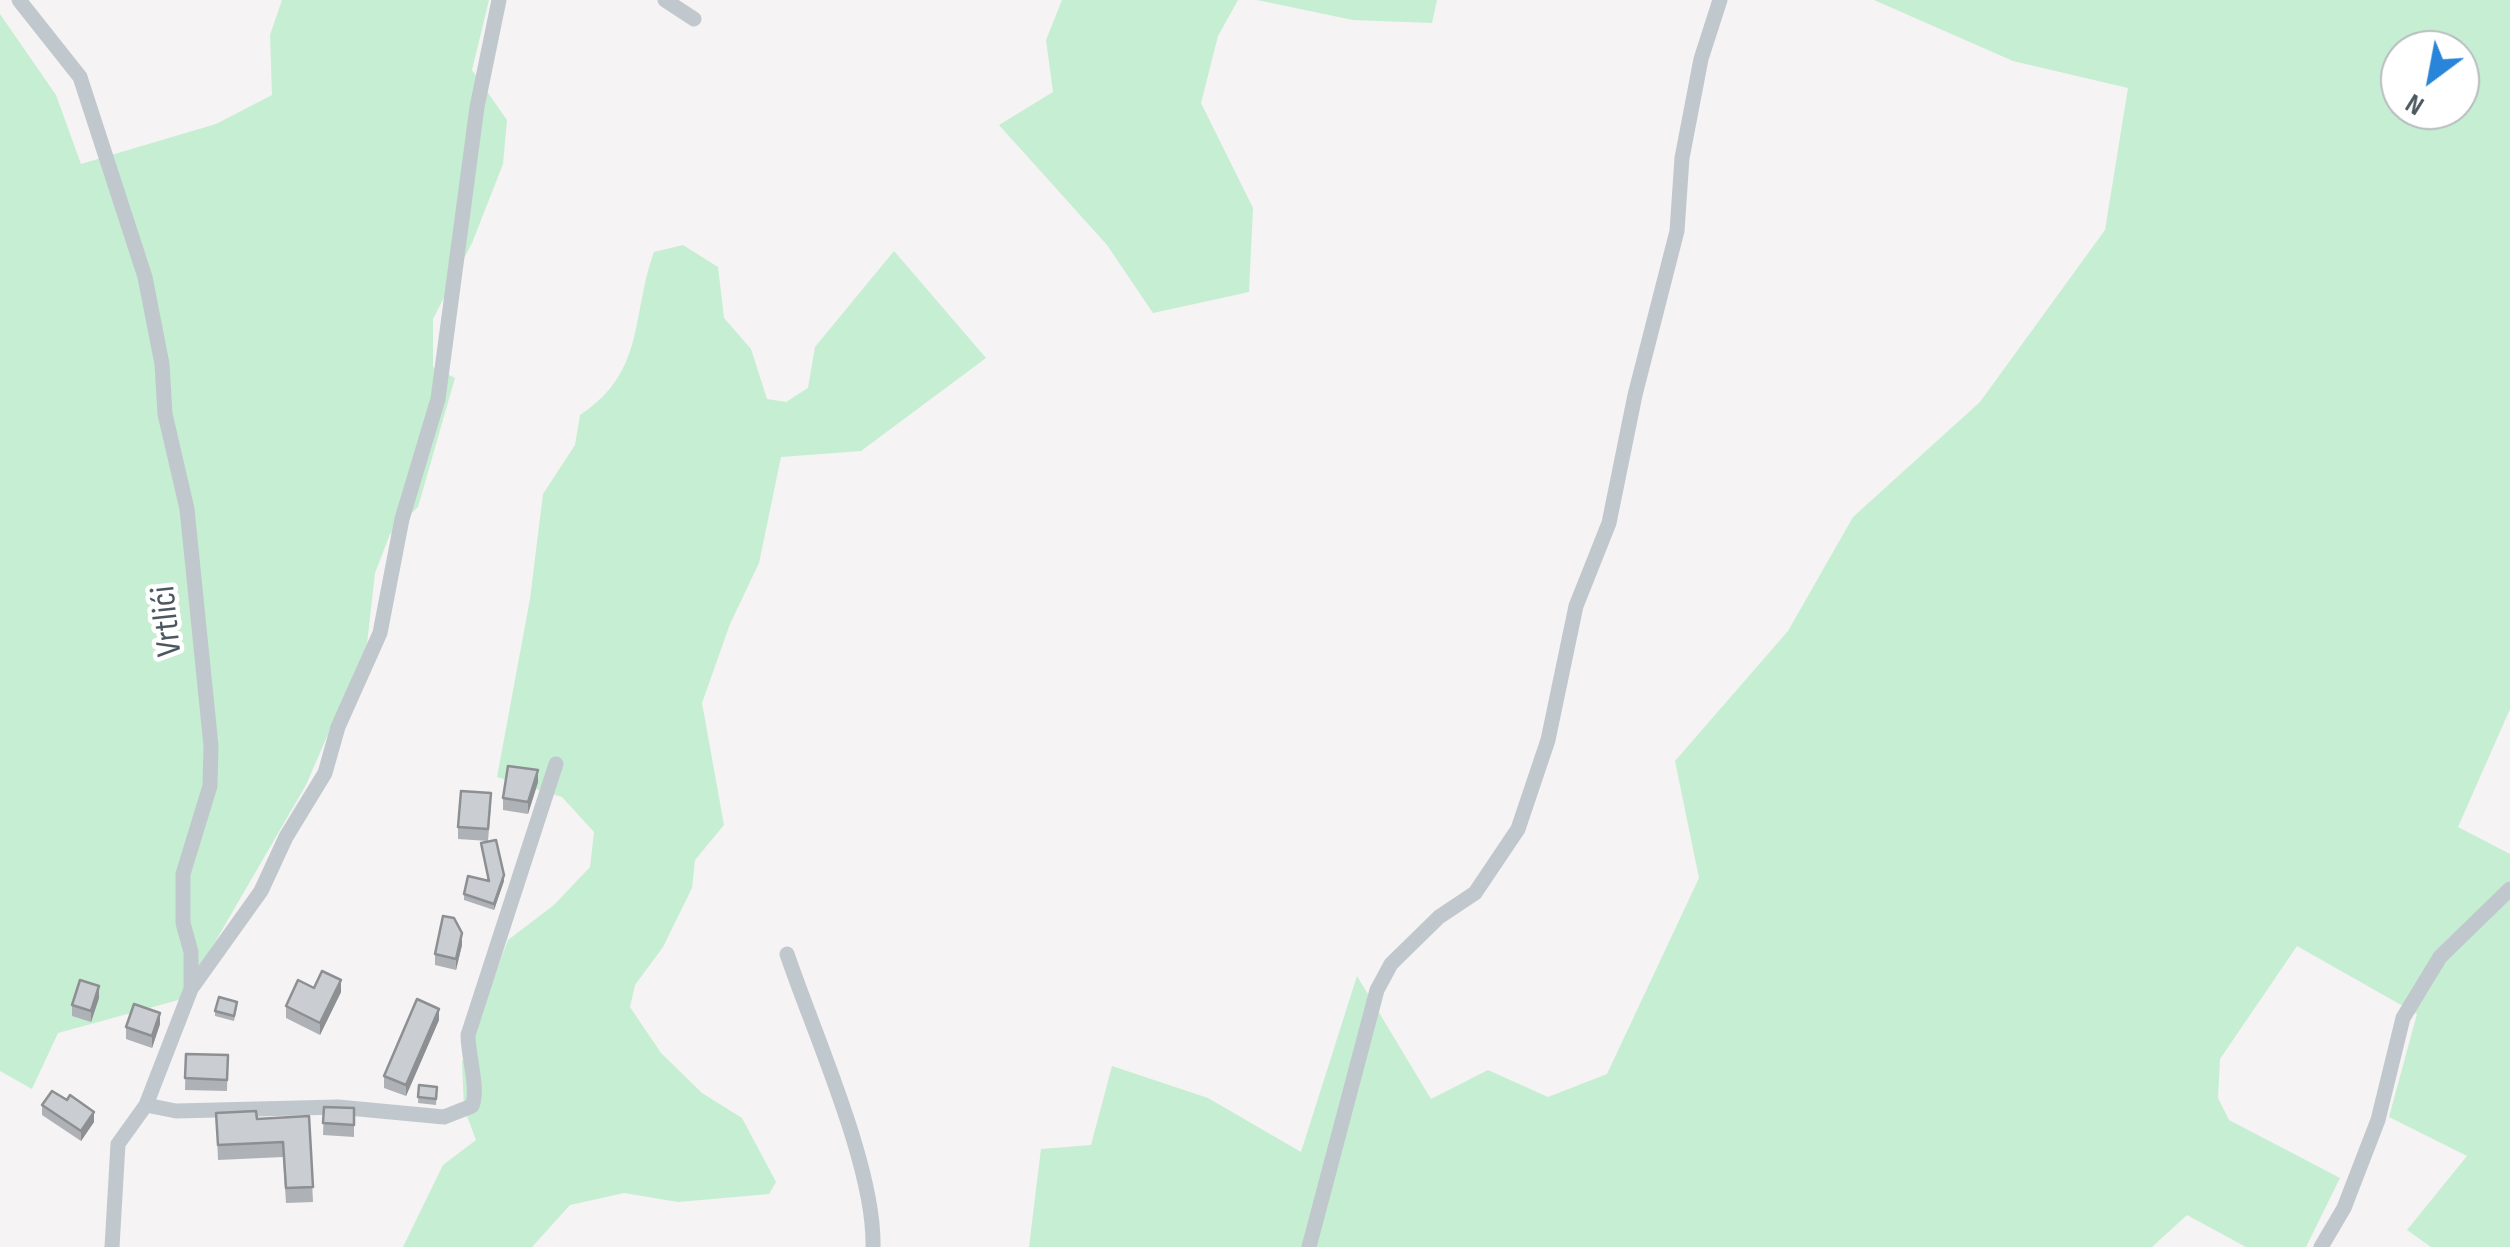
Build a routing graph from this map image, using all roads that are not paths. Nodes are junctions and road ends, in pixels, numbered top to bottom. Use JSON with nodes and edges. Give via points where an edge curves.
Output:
{"nodes":[{"id":1,"x":19,"y":0,"type":"edge"},
{"id":2,"x":499,"y":0,"type":"edge"},
{"id":3,"x":666,"y":0,"type":"edge"},
{"id":4,"x":1720,"y":0,"type":"edge"},
{"id":5,"x":694,"y":19,"type":"dead end"},
{"id":6,"x":556,"y":764,"type":"dead end"},
{"id":7,"x":2510,"y":889,"type":"edge"},
{"id":8,"x":787,"y":954,"type":"dead end"},
{"id":9,"x":191,"y":989,"type":"junction"},
{"id":10,"x":146,"y":1104,"type":"junction"},
{"id":11,"x":112,"y":1247,"type":"edge"},
{"id":12,"x":873,"y":1247,"type":"edge"},
{"id":13,"x":1309,"y":1247,"type":"edge"},
{"id":14,"x":2322,"y":1247,"type":"edge"}],
"edges":[{"from":1,"to":9,"type":"street","name":"Vrtlići","via":[[80,76],[145,276],[162,364],[165,414],[186,509],[211,746],[210,786],[183,874]]},
{"from":2,"to":9,"type":"street","via":[[477,107],[438,399],[402,518],[380,633],[324,773],[261,891]]},
{"from":3,"to":5,"type":"street"},
{"from":4,"to":13,"type":"street","via":[[1682,158],[1678,232],[1609,523],[1571,624],[1548,740],[1518,828],[1475,894],[1403,953],[1377,990]]},
{"from":6,"to":10,"type":"street","via":[[468,1035],[472,1106],[444,1117],[338,1108],[176,1112]]},
{"from":7,"to":14,"type":"street","via":[[2440,957],[2404,1018],[2378,1120]]},
{"from":8,"to":12,"type":"street","via":[[864,1177]]},
{"from":9,"to":10,"type":"street","name":"Vrtlići"},
{"from":10,"to":11,"type":"street","name":"Vrtlići","via":[[118,1144]]}]}
